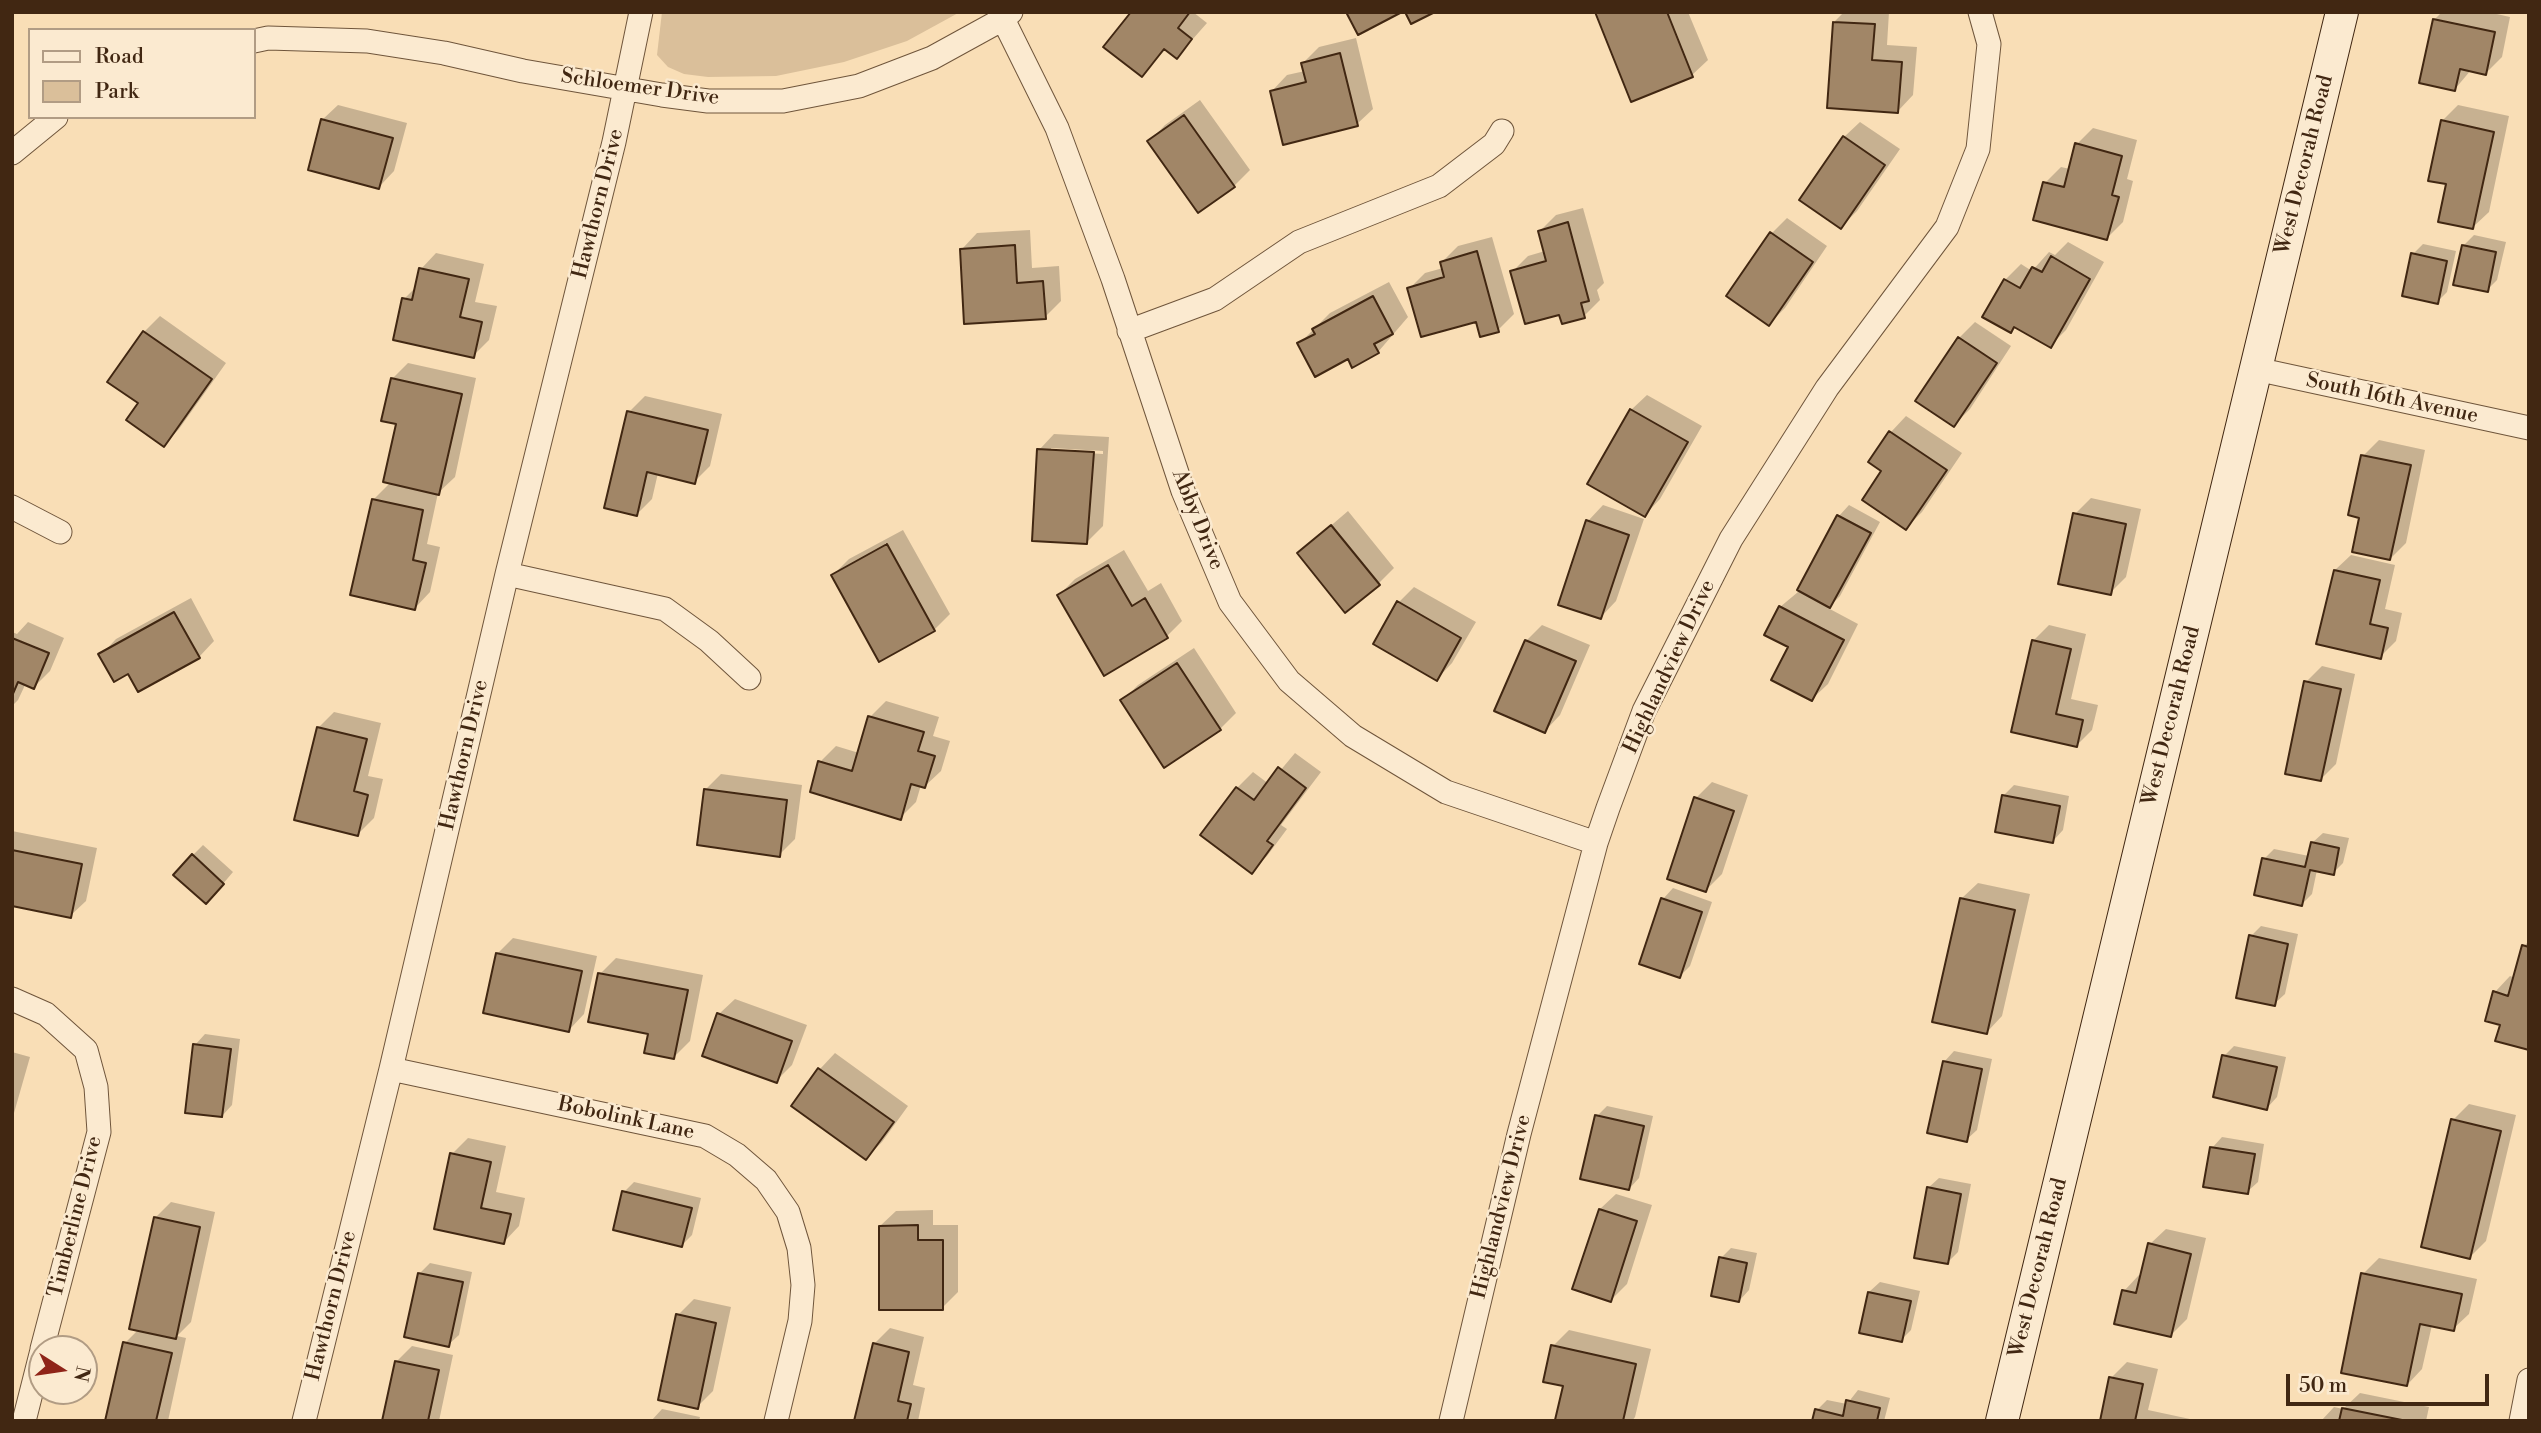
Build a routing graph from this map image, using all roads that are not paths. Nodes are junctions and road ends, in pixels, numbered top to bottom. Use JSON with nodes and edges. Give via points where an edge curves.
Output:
{"nodes":[{"id":1,"x":641,"y":12,"type":"edge"},
{"id":2,"x":1980,"y":12,"type":"edge"},
{"id":3,"x":2342,"y":12,"type":"edge"},
{"id":4,"x":1007,"y":16,"type":"edge"},
{"id":5,"x":256,"y":41,"type":"edge"},
{"id":6,"x":626,"y":89,"type":"junction"},
{"id":7,"x":54,"y":119,"type":"edge"},
{"id":8,"x":1502,"y":131,"type":"dead end"},
{"id":9,"x":12,"y":153,"type":"edge"},
{"id":10,"x":1129,"y":331,"type":"junction"},
{"id":11,"x":2256,"y":369,"type":"junction"},
{"id":12,"x":2529,"y":428,"type":"edge"},
{"id":13,"x":12,"y":507,"type":"edge"},
{"id":14,"x":60,"y":532,"type":"dead end"},
{"id":15,"x":508,"y":574,"type":"junction"},
{"id":16,"x":749,"y":678,"type":"dead end"},
{"id":17,"x":1596,"y":843,"type":"junction"},
{"id":18,"x":12,"y":999,"type":"edge"},
{"id":19,"x":391,"y":1069,"type":"junction"},
{"id":20,"x":46,"y":1335,"type":"edge"},
{"id":21,"x":2529,"y":1380,"type":"edge"},
{"id":22,"x":304,"y":1421,"type":"edge"},
{"id":23,"x":776,"y":1421,"type":"edge"},
{"id":24,"x":1451,"y":1421,"type":"edge"},
{"id":25,"x":2002,"y":1421,"type":"edge"},
{"id":26,"x":2521,"y":1421,"type":"edge"}],
"edges":[{"from":1,"to":6,"type":"street","name":"Hawthorn Drive"},
{"from":2,"to":17,"type":"street","name":"Highlandview Drive","via":[[1989,44],[1978,149],[1947,227],[1827,388],[1731,539],[1644,711]]},
{"from":3,"to":11,"type":"street","name":"West Decorah Road"},
{"from":4,"to":6,"type":"street","name":"Schloemer Drive","via":[[932,58],[859,86],[783,101],[708,101]]},
{"from":4,"to":10,"type":"street","name":"Abby Drive","via":[[1057,128]]},
{"from":5,"to":6,"type":"street","name":"Schloemer Drive","via":[[367,41]]},
{"from":6,"to":15,"type":"street","name":"Hawthorn Drive"},
{"from":7,"to":9,"type":"street"},
{"from":8,"to":10,"type":"street","via":[[1494,144],[1438,186],[1299,242],[1215,299]]},
{"from":10,"to":17,"type":"street","name":"Abby Drive","via":[[1183,491],[1230,602],[1289,681],[1353,736],[1447,792]]},
{"from":11,"to":12,"type":"street","name":"South 16th Avenue"},
{"from":11,"to":25,"type":"street","name":"West Decorah Road"},
{"from":13,"to":14,"type":"street"},
{"from":15,"to":16,"type":"street","via":[[665,609]]},
{"from":15,"to":19,"type":"street","name":"Hawthorn Drive"},
{"from":17,"to":24,"type":"street","name":"Highlandview Drive","via":[[1519,1134]]},
{"from":18,"to":20,"type":"street","name":"Timberline Drive","via":[[46,1014],[86,1050],[96,1087],[99,1132]]},
{"from":19,"to":22,"type":"street","name":"Hawthorn Drive"},
{"from":19,"to":23,"type":"street","name":"Bobolink Lane","via":[[705,1136],[766,1180],[788,1212],[799,1248],[803,1285],[800,1321]]},
{"from":21,"to":26,"type":"street"}]}
